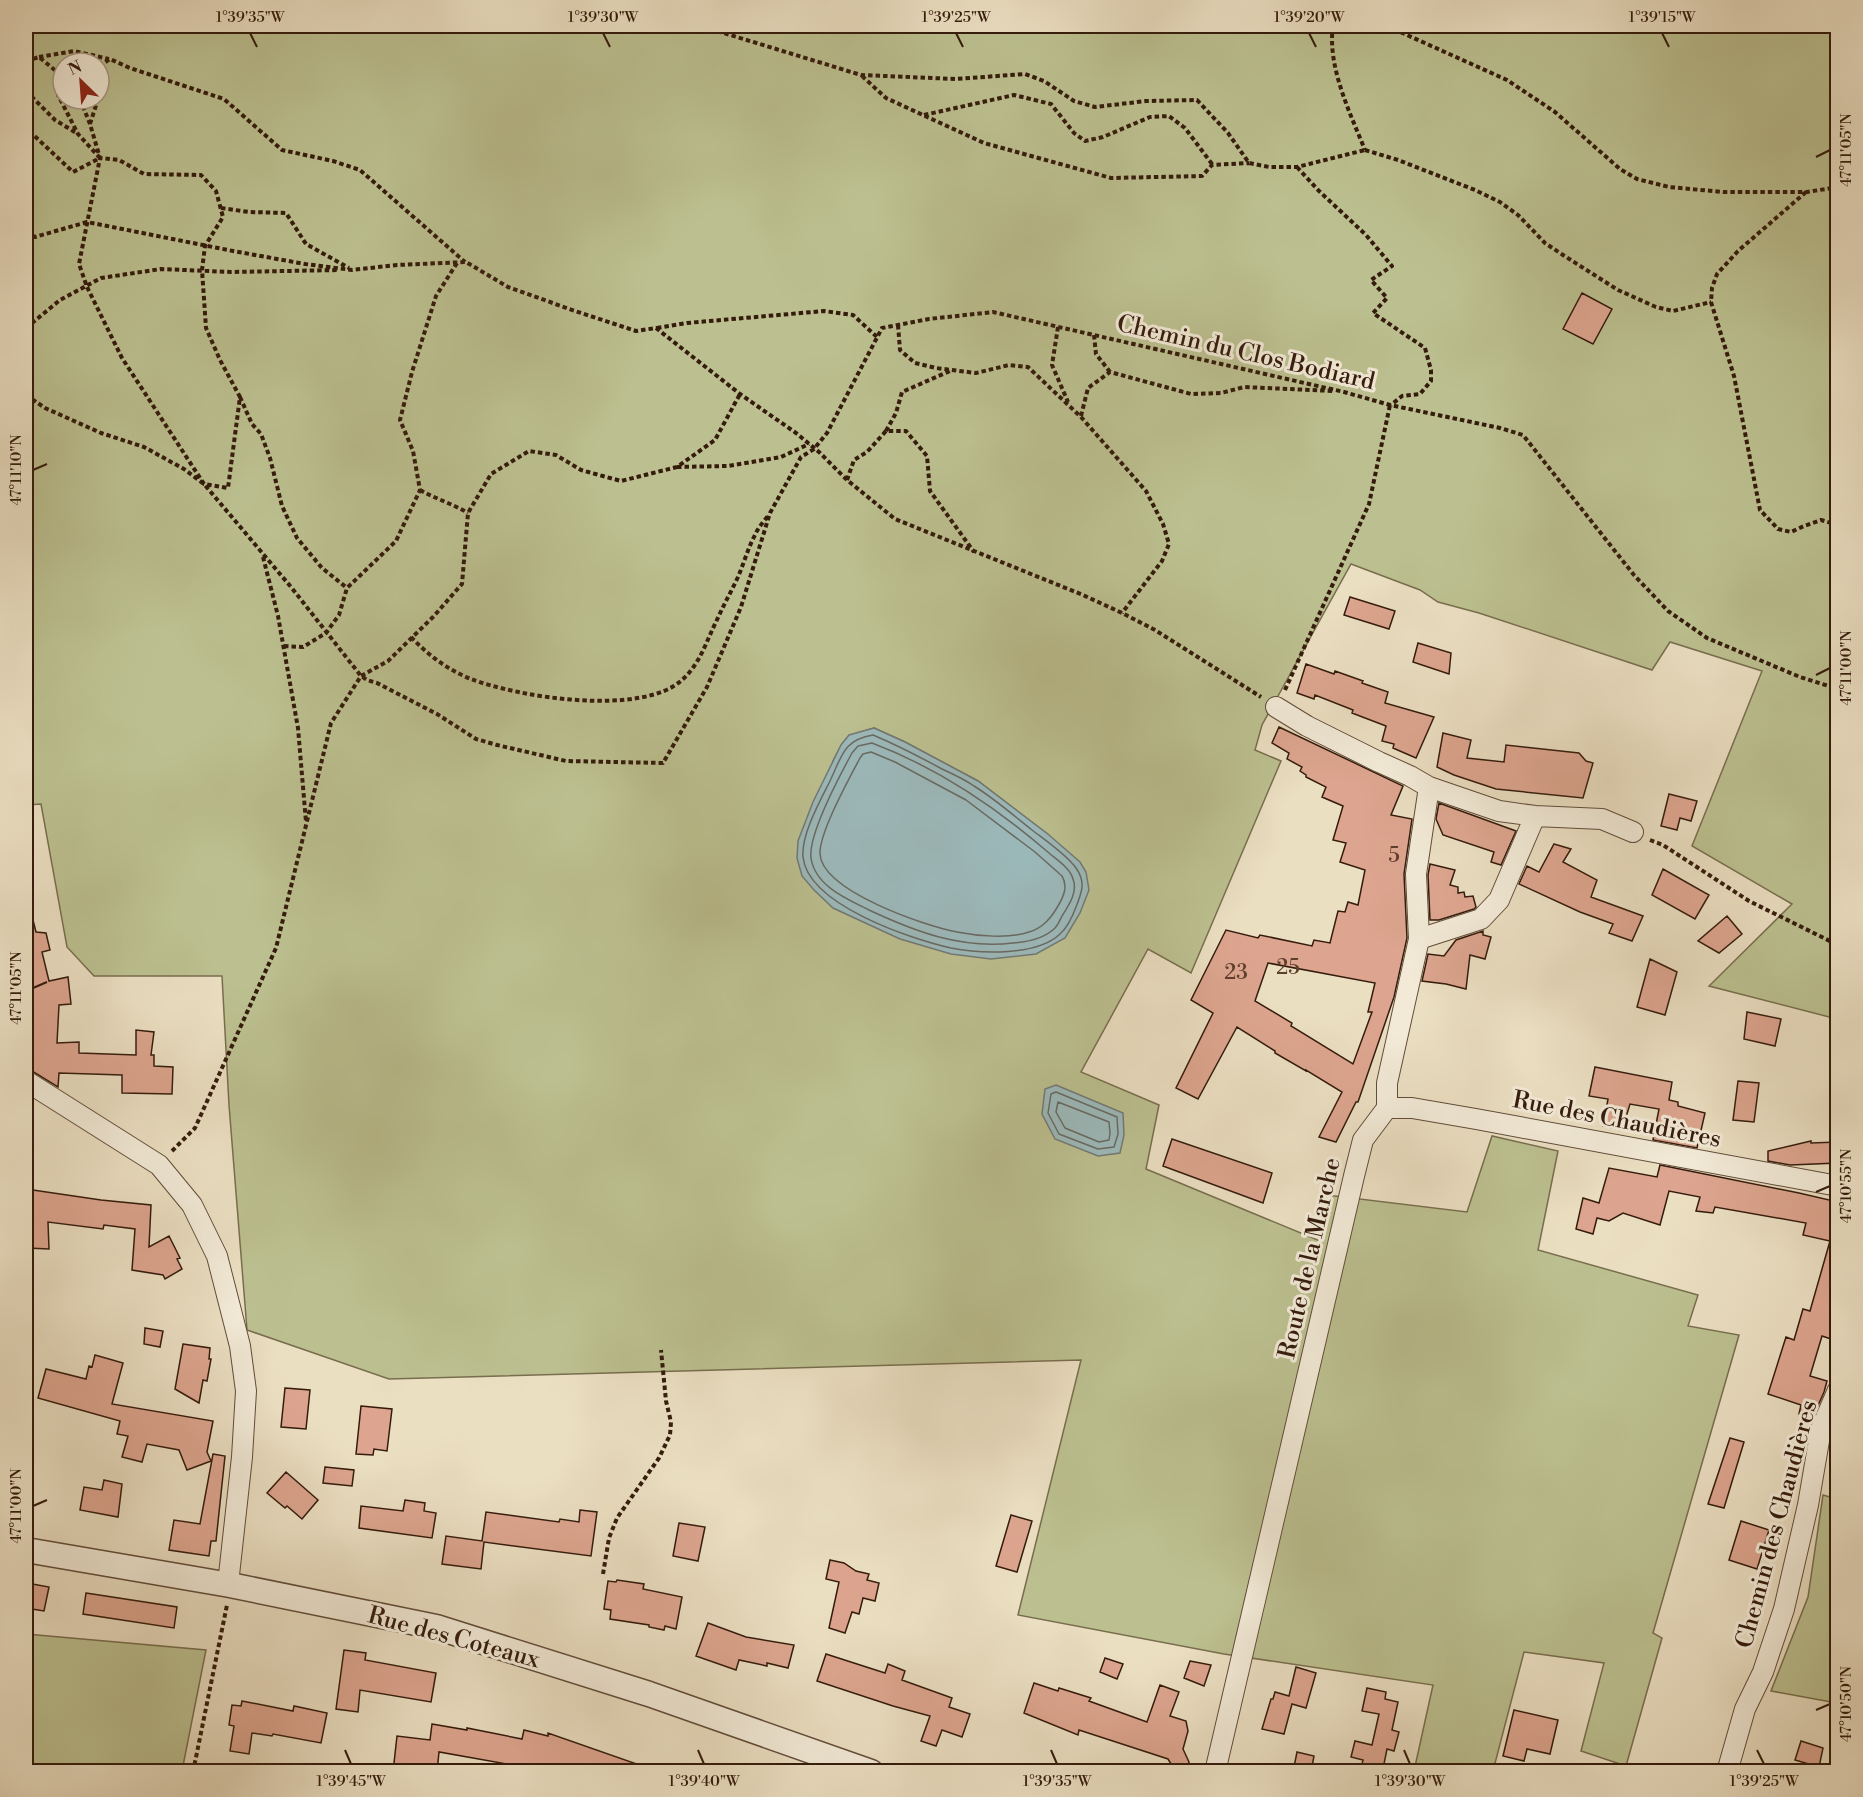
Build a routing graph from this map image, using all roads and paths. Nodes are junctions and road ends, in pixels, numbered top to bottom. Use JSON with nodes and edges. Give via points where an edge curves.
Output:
{"nodes":[{"id":1,"x":703,"y":26,"type":"edge"},
{"id":2,"x":1333,"y":26,"type":"edge"},
{"id":3,"x":1386,"y":26,"type":"edge"},
{"id":4,"x":51,"y":55,"type":"edge"},
{"id":5,"x":39,"y":57,"type":"junction"},
{"id":6,"x":111,"y":59,"type":"edge"},
{"id":7,"x":26,"y":60,"type":"edge"},
{"id":8,"x":51,"y":67,"type":"edge"},
{"id":9,"x":861,"y":75,"type":"junction"},
{"id":10,"x":26,"y":91,"type":"edge"},
{"id":11,"x":68,"y":111,"type":"edge"},
{"id":12,"x":85,"y":111,"type":"edge"},
{"id":13,"x":94,"y":111,"type":"edge"},
{"id":14,"x":924,"y":115,"type":"junction"},
{"id":15,"x":90,"y":124,"type":"junction"},
{"id":16,"x":26,"y":128,"type":"edge"},
{"id":17,"x":78,"y":134,"type":"junction"},
{"id":18,"x":1365,"y":150,"type":"junction"},
{"id":19,"x":99,"y":158,"type":"junction"},
{"id":20,"x":1249,"y":163,"type":"junction"},
{"id":21,"x":1212,"y":165,"type":"junction"},
{"id":22,"x":1297,"y":167,"type":"junction"},
{"id":23,"x":1838,"y":187,"type":"edge"},
{"id":24,"x":1807,"y":192,"type":"junction"},
{"id":25,"x":221,"y":208,"type":"junction"},
{"id":26,"x":87,"y":222,"type":"junction"},
{"id":27,"x":26,"y":232,"type":"edge"},
{"id":28,"x":205,"y":246,"type":"junction"},
{"id":29,"x":457,"y":262,"type":"junction"},
{"id":30,"x":466,"y":262,"type":"junction"},
{"id":31,"x":202,"y":270,"type":"junction"},
{"id":32,"x":352,"y":270,"type":"junction"},
{"id":33,"x":87,"y":287,"type":"junction"},
{"id":34,"x":1711,"y":302,"type":"junction"},
{"id":35,"x":898,"y":325,"type":"junction"},
{"id":36,"x":1058,"y":327,"type":"junction"},
{"id":37,"x":26,"y":328,"type":"edge"},
{"id":38,"x":656,"y":328,"type":"junction"},
{"id":39,"x":1094,"y":335,"type":"junction"},
{"id":40,"x":877,"y":337,"type":"junction"},
{"id":41,"x":952,"y":370,"type":"junction"},
{"id":42,"x":1110,"y":372,"type":"junction"},
{"id":43,"x":1344,"y":392,"type":"junction"},
{"id":44,"x":740,"y":394,"type":"junction"},
{"id":45,"x":26,"y":395,"type":"edge"},
{"id":46,"x":240,"y":397,"type":"junction"},
{"id":47,"x":1390,"y":405,"type":"junction"},
{"id":48,"x":1070,"y":406,"type":"junction"},
{"id":49,"x":1081,"y":417,"type":"junction"},
{"id":50,"x":886,"y":431,"type":"junction"},
{"id":51,"x":809,"y":444,"type":"junction"},
{"id":52,"x":814,"y":449,"type":"junction"},
{"id":53,"x":676,"y":467,"type":"junction"},
{"id":54,"x":847,"y":480,"type":"junction"},
{"id":55,"x":204,"y":484,"type":"junction"},
{"id":56,"x":420,"y":490,"type":"junction"},
{"id":57,"x":468,"y":513,"type":"junction"},
{"id":58,"x":770,"y":513,"type":"junction"},
{"id":59,"x":1838,"y":525,"type":"edge"},
{"id":60,"x":975,"y":552,"type":"junction"},
{"id":61,"x":262,"y":553,"type":"junction"},
{"id":62,"x":347,"y":588,"type":"junction"},
{"id":63,"x":1122,"y":613,"type":"junction"},
{"id":64,"x":326,"y":633,"type":"junction"},
{"id":65,"x":411,"y":638,"type":"junction"},
{"id":66,"x":284,"y":646,"type":"junction"},
{"id":67,"x":361,"y":676,"type":"junction"},
{"id":68,"x":1838,"y":689,"type":"edge"},
{"id":69,"x":1276,"y":707,"type":"junction"},
{"id":70,"x":1430,"y":787,"type":"junction"},
{"id":71,"x":1535,"y":816,"type":"junction"},
{"id":72,"x":306,"y":825,"type":"junction"},
{"id":73,"x":1633,"y":832,"type":"joint"},
{"id":74,"x":1419,"y":939,"type":"junction"},
{"id":75,"x":1838,"y":945,"type":"edge"},
{"id":76,"x":26,"y":1081,"type":"edge"},
{"id":77,"x":1387,"y":1108,"type":"junction"},
{"id":78,"x":159,"y":1165,"type":"junction"},
{"id":79,"x":1838,"y":1186,"type":"edge"},
{"id":80,"x":661,"y":1350,"type":"dead end"},
{"id":81,"x":1838,"y":1390,"type":"edge"},
{"id":82,"x":26,"y":1550,"type":"edge"},
{"id":83,"x":603,"y":1574,"type":"dead end"},
{"id":84,"x":230,"y":1585,"type":"junction"},
{"id":85,"x":193,"y":1772,"type":"edge"},
{"id":86,"x":871,"y":1772,"type":"edge"},
{"id":87,"x":1215,"y":1772,"type":"edge"},
{"id":88,"x":1726,"y":1772,"type":"edge"}],
"edges":[{"from":1,"to":9,"type":"path"},
{"from":2,"to":18,"type":"path","via":[[1336,69]]},
{"from":3,"to":24,"type":"path","via":[[1507,80],[1555,112],[1637,180],[1723,192]]},
{"from":4,"to":5,"type":"path"},
{"from":5,"to":7,"type":"path"},
{"from":5,"to":8,"type":"path"},
{"from":6,"to":30,"type":"path","via":[[224,99],[282,150],[360,170]]},
{"from":9,"to":14,"type":"path","via":[[886,98]]},
{"from":9,"to":20,"type":"path","via":[[956,78],[1024,74],[1044,81],[1074,101],[1095,107],[1197,100]]},
{"from":10,"to":17,"type":"path","via":[[55,120]]},
{"from":11,"to":17,"type":"path"},
{"from":12,"to":15,"type":"path"},
{"from":13,"to":15,"type":"path"},
{"from":14,"to":21,"type":"path","via":[[984,143],[1111,178],[1203,176]]},
{"from":14,"to":21,"type":"path","via":[[1014,95],[1051,104],[1085,141],[1150,117],[1169,116],[1185,128]]},
{"from":15,"to":19,"type":"path"},
{"from":16,"to":19,"type":"path","via":[[74,172]]},
{"from":17,"to":19,"type":"path"},
{"from":18,"to":22,"type":"path"},
{"from":18,"to":34,"type":"path","via":[[1500,202],[1545,243],[1618,290],[1656,307],[1673,311]]},
{"from":19,"to":25,"type":"path","via":[[119,160],[144,174],[201,175],[216,191]]},
{"from":19,"to":26,"type":"path"},
{"from":20,"to":21,"type":"path"},
{"from":20,"to":22,"type":"path"},
{"from":22,"to":47,"type":"path","via":[[1366,235],[1392,267],[1371,280],[1386,298],[1373,313],[1425,348],[1431,381],[1420,393],[1402,396]]},
{"from":23,"to":24,"type":"path"},
{"from":24,"to":34,"type":"path","via":[[1717,274]]},
{"from":25,"to":28,"type":"path","via":[[224,216]]},
{"from":25,"to":32,"type":"path","via":[[286,213],[306,244]]},
{"from":26,"to":27,"type":"path","via":[[35,237]]},
{"from":26,"to":28,"type":"path"},
{"from":26,"to":33,"type":"path","via":[[79,264]]},
{"from":28,"to":31,"type":"path"},
{"from":28,"to":32,"type":"path"},
{"from":29,"to":30,"type":"path"},
{"from":29,"to":32,"type":"path"},
{"from":29,"to":56,"type":"path","via":[[436,296],[400,420],[413,451]]},
{"from":30,"to":38,"type":"path","via":[[508,287],[575,311],[636,331]]},
{"from":31,"to":32,"type":"path"},
{"from":31,"to":33,"type":"path","via":[[161,269],[101,278]]},
{"from":31,"to":46,"type":"path","via":[[206,328]]},
{"from":33,"to":37,"type":"path","via":[[60,300]]},
{"from":33,"to":55,"type":"path","via":[[122,358]]},
{"from":34,"to":59,"type":"path","via":[[1734,376],[1760,510],[1778,529],[1791,532],[1821,520]]},
{"from":35,"to":36,"type":"path","name":"Chemin du Clos Bodiard","via":[[993,312]]},
{"from":35,"to":40,"type":"path","name":"Chemin du Clos Bodiard","via":[[882,328]]},
{"from":35,"to":41,"type":"path","via":[[900,350],[915,363]]},
{"from":36,"to":39,"type":"path","name":"Chemin du Clos Bodiard"},
{"from":36,"to":48,"type":"path","via":[[1052,365]]},
{"from":38,"to":40,"type":"path","via":[[824,311],[853,315]]},
{"from":38,"to":44,"type":"path"},
{"from":39,"to":42,"type":"path","via":[[1096,354]]},
{"from":39,"to":43,"type":"path","name":"Chemin du Clos Bodiard"},
{"from":40,"to":52,"type":"path","via":[[827,433]]},
{"from":41,"to":48,"type":"path","via":[[976,373],[1009,365],[1028,367]]},
{"from":41,"to":50,"type":"path","via":[[902,392]]},
{"from":42,"to":43,"type":"path","via":[[1191,394],[1244,387]]},
{"from":42,"to":49,"type":"path","via":[[1088,388]]},
{"from":43,"to":47,"type":"path","name":"Chemin du Clos Bodiard"},
{"from":44,"to":51,"type":"path"},
{"from":44,"to":53,"type":"path","via":[[715,440]]},
{"from":45,"to":55,"type":"path","via":[[45,408],[144,447]]},
{"from":46,"to":55,"type":"path","via":[[228,488]]},
{"from":46,"to":62,"type":"path","via":[[261,434],[282,506],[297,538],[322,568]]},
{"from":47,"to":68,"type":"path","via":[[1523,435],[1634,575],[1668,611],[1707,638]]},
{"from":47,"to":69,"type":"path","name":"Chemin du Clos Bodiard","via":[[1369,504]]},
{"from":48,"to":49,"type":"path"},
{"from":49,"to":63,"type":"path","via":[[1146,491],[1163,524],[1168,544],[1162,561]]},
{"from":50,"to":54,"type":"path","via":[[854,460]]},
{"from":50,"to":60,"type":"path","via":[[906,431],[927,456],[930,491]]},
{"from":51,"to":52,"type":"path"},
{"from":51,"to":53,"type":"path","via":[[781,457],[728,466]]},
{"from":52,"to":54,"type":"path"},
{"from":52,"to":58,"type":"path","via":[[801,456]]},
{"from":53,"to":57,"type":"path","via":[[621,481],[581,470],[556,454],[529,451],[491,474]]},
{"from":54,"to":60,"type":"path","via":[[895,519]]},
{"from":55,"to":61,"type":"path"},
{"from":56,"to":57,"type":"path"},
{"from":56,"to":62,"type":"path","via":[[396,541]]},
{"from":57,"to":65,"type":"path","via":[[462,584]]},
{"from":58,"to":65,"type":"path","via":[[755,534],[700,658],[681,681],[657,695],[588,700],[513,690],[470,679],[432,657]]},
{"from":58,"to":67,"type":"path","via":[[741,608],[712,677],[663,764],[566,761],[476,739]]},
{"from":60,"to":63,"type":"path"},
{"from":61,"to":64,"type":"path"},
{"from":61,"to":66,"type":"path"},
{"from":62,"to":64,"type":"path","via":[[339,615]]},
{"from":63,"to":69,"type":"path"},
{"from":64,"to":66,"type":"path","via":[[303,647]]},
{"from":64,"to":67,"type":"path"},
{"from":65,"to":67,"type":"path","via":[[388,661]]},
{"from":66,"to":72,"type":"path","via":[[298,728]]},
{"from":67,"to":72,"type":"path","via":[[331,723]]},
{"from":69,"to":70,"type":"street"},
{"from":70,"to":71,"type":"street","via":[[1498,811]]},
{"from":70,"to":74,"type":"street","via":[[1416,874]]},
{"from":71,"to":73,"type":"street","via":[[1602,819]]},
{"from":71,"to":74,"type":"street","via":[[1499,900],[1482,919]]},
{"from":72,"to":78,"type":"path","via":[[276,948],[195,1128]]},
{"from":73,"to":75,"type":"path","via":[[1663,845],[1749,901]]},
{"from":74,"to":77,"type":"street","via":[[1387,1083]]},
{"from":76,"to":78,"type":"street"},
{"from":77,"to":79,"type":"street","name":"Rue des Chaudières","via":[[1412,1108],[1476,1119]]},
{"from":77,"to":87,"type":"street","name":"Route de la Marche","via":[[1364,1140],[1354,1176]]},
{"from":78,"to":84,"type":"street","via":[[192,1205],[217,1256],[240,1346],[246,1391]]},
{"from":80,"to":83,"type":"path","via":[[670,1435],[659,1458],[617,1518]]},
{"from":81,"to":88,"type":"street","name":"Chemin des Chaudières","via":[[1821,1429],[1784,1609],[1745,1709]]},
{"from":82,"to":84,"type":"street","name":"Rue des Coteaux"},
{"from":84,"to":85,"type":"path"},
{"from":84,"to":86,"type":"street","name":"Rue des Coteaux","via":[[436,1628],[649,1694]]}]}
